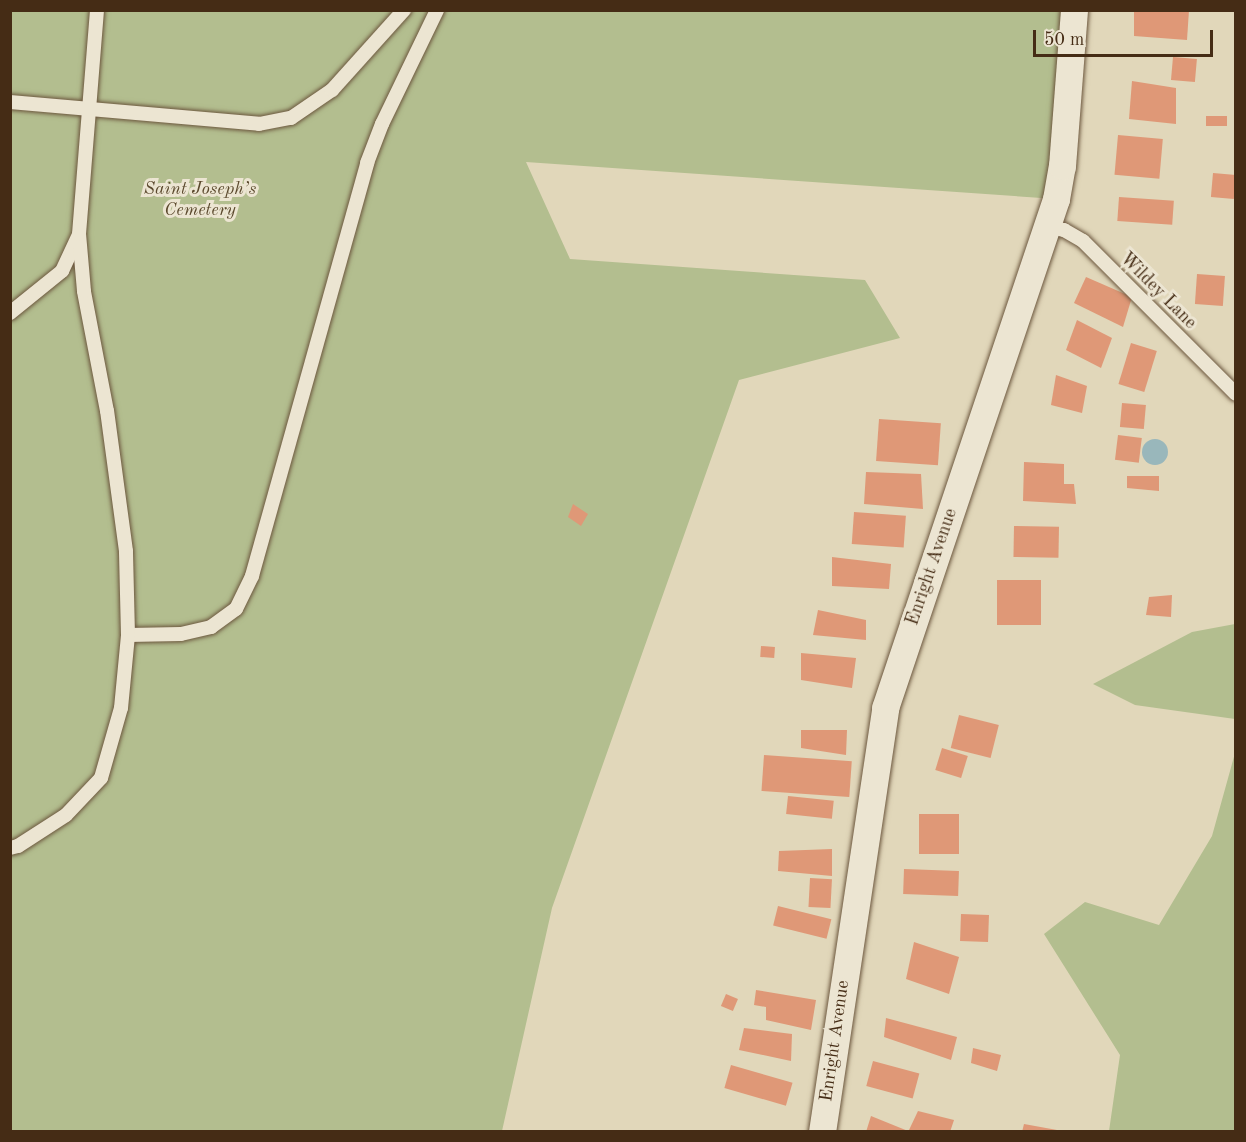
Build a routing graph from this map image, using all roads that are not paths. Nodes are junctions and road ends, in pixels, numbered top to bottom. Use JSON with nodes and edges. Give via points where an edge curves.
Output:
{"nodes":[{"id":1,"x":97,"y":10,"type":"edge"},
{"id":2,"x":404,"y":10,"type":"edge"},
{"id":3,"x":437,"y":10,"type":"edge"},
{"id":4,"x":1074,"y":10,"type":"edge"},
{"id":5,"x":10,"y":102,"type":"edge"},
{"id":6,"x":89,"y":109,"type":"junction"},
{"id":7,"x":1046,"y":226,"type":"junction"},
{"id":8,"x":79,"y":234,"type":"junction"},
{"id":9,"x":10,"y":313,"type":"edge"},
{"id":10,"x":1236,"y":394,"type":"edge"},
{"id":11,"x":128,"y":635,"type":"junction"},
{"id":12,"x":10,"y":848,"type":"edge"},
{"id":13,"x":822,"y":1131,"type":"edge"}],
"edges":[{"from":1,"to":6,"type":"lane"},
{"from":2,"to":6,"type":"lane","via":[[332,90],[291,118],[259,124]]},
{"from":3,"to":11,"type":"lane","via":[[367,163],[252,576],[236,609],[211,627],[181,634]]},
{"from":4,"to":7,"type":"street","name":"Enright Avenue","via":[[1062,166]]},
{"from":5,"to":6,"type":"lane"},
{"from":6,"to":8,"type":"lane"},
{"from":7,"to":10,"type":"lane","name":"Wildey Lane","via":[[1083,241]]},
{"from":7,"to":13,"type":"street","name":"Enright Avenue","via":[[885,708]]},
{"from":8,"to":9,"type":"lane","via":[[62,271]]},
{"from":8,"to":11,"type":"lane","via":[[84,291],[107,411],[126,551]]},
{"from":11,"to":12,"type":"lane","via":[[121,708],[101,778],[66,815]]}]}
